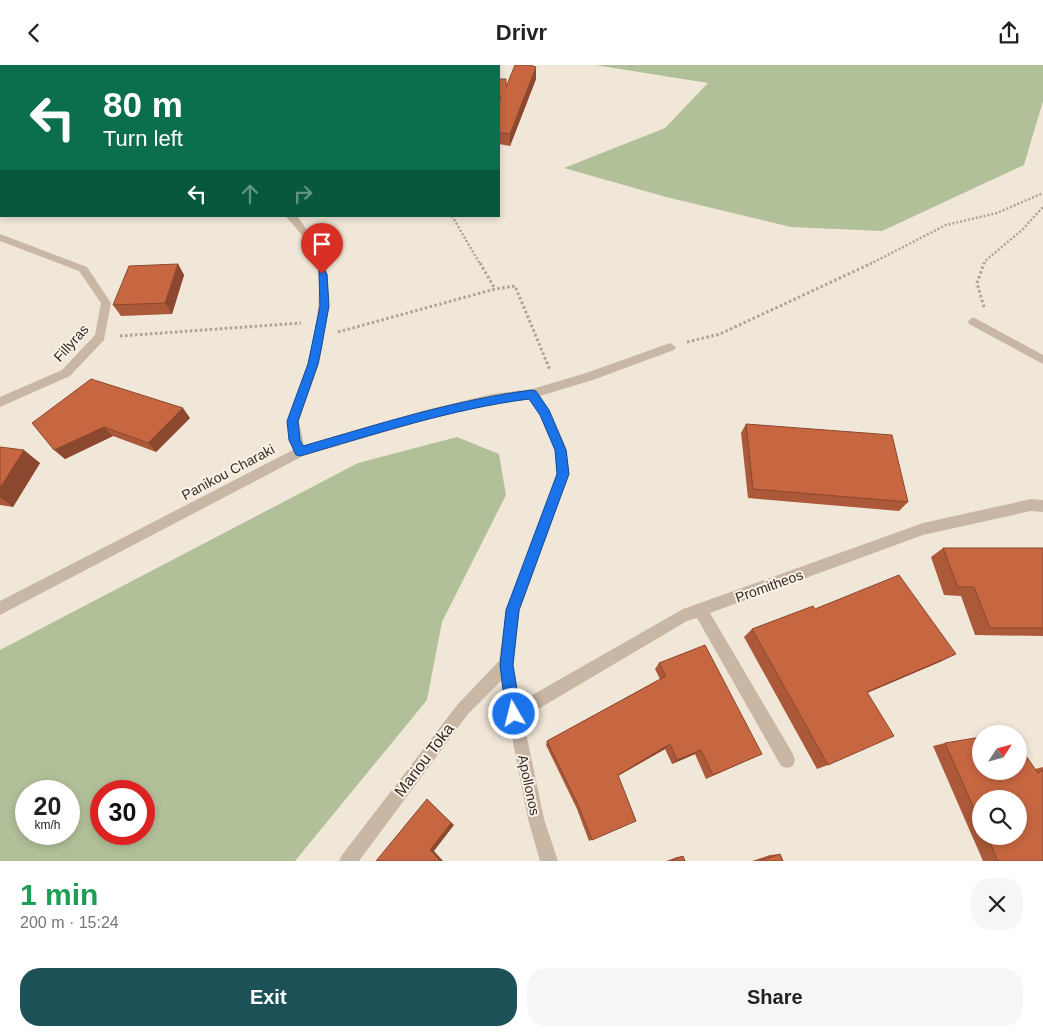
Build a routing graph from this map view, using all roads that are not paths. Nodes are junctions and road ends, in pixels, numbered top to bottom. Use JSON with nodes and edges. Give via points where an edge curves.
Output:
{"nodes":[{"id":1,"x":292,"y":217,"type":"edge"},
{"id":2,"x":0,"y":237,"type":"edge"},
{"id":3,"x":973,"y":321,"type":"dead end"},
{"id":4,"x":670,"y":347,"type":"road end"},
{"id":5,"x":1043,"y":359,"type":"edge"},
{"id":6,"x":532,"y":394,"type":"junction"},
{"id":7,"x":0,"y":402,"type":"edge"},
{"id":8,"x":300,"y":452,"type":"junction"},
{"id":9,"x":1043,"y":506,"type":"edge"},
{"id":10,"x":0,"y":608,"type":"edge"},
{"id":11,"x":701,"y":611,"type":"junction"},
{"id":12,"x":506,"y":665,"type":"junction"},
{"id":13,"x":514,"y":714,"type":"junction"},
{"id":14,"x":787,"y":760,"type":"dead end"},
{"id":15,"x":348,"y":861,"type":"edge"},
{"id":16,"x":549,"y":861,"type":"edge"}],
"edges":[{"from":1,"to":8,"type":"street","via":[[321,258],[324,306],[313,364],[293,421]]},
{"from":2,"to":7,"type":"street","name":"Fillyras","via":[[82,269],[106,303],[100,337],[66,373]]},
{"from":3,"to":5,"type":"street"},
{"from":4,"to":6,"type":"street","name":"Panikou Charaki"},
{"from":6,"to":8,"type":"street","name":"Panikou Charaki","via":[[492,399],[422,416]]},
{"from":6,"to":12,"type":"street","name":"Apollonos","via":[[545,413],[561,450],[563,474],[513,610]]},
{"from":8,"to":10,"type":"street","name":"Panikou Charaki"},
{"from":9,"to":11,"type":"street","name":"Promitheos","via":[[1030,505],[923,529]]},
{"from":11,"to":13,"type":"street","name":"Promitheos","via":[[683,616]]},
{"from":11,"to":14,"type":"street"},
{"from":12,"to":13,"type":"street","name":"Apollonos"},
{"from":12,"to":15,"type":"street","name":"Mariou Toka","via":[[462,709]]},
{"from":13,"to":16,"type":"street","name":"Apollonos","via":[[536,819]]}]}
